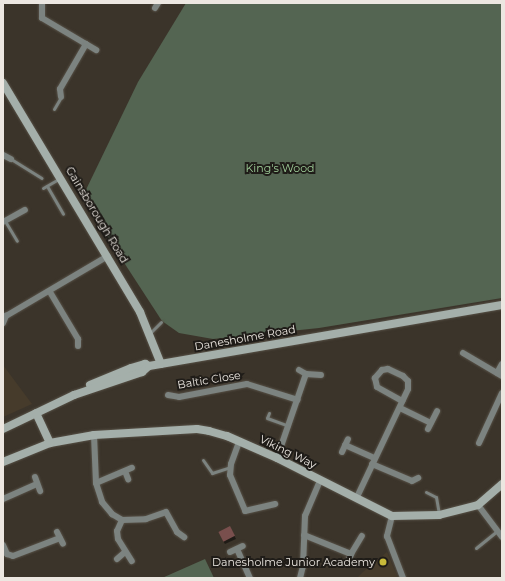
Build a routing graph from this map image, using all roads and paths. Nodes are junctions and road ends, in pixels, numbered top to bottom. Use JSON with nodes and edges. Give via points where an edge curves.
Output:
{"nodes":[{"id":1,"x":42,"y":3,"type":"edge"},
{"id":2,"x":86,"y":44,"type":"junction"},
{"id":3,"x":96,"y":50,"type":"dead end"},
{"id":4,"x":3,"y":83,"type":"edge"},
{"id":5,"x":61,"y":97,"type":"joint"},
{"id":6,"x":54,"y":109,"type":"dead end"},
{"id":7,"x":3,"y":155,"type":"edge"},
{"id":8,"x":11,"y":159,"type":"joint"},
{"id":9,"x":61,"y":177,"type":"junction"},
{"id":10,"x":40,"y":178,"type":"dead end"},
{"id":11,"x":47,"y":186,"type":"junction"},
{"id":12,"x":43,"y":188,"type":"dead end"},
{"id":13,"x":25,"y":210,"type":"dead end"},
{"id":14,"x":63,"y":214,"type":"dead end"},
{"id":15,"x":4,"y":222,"type":"edge"},
{"id":16,"x":17,"y":241,"type":"dead end"},
{"id":17,"x":108,"y":256,"type":"junction"},
{"id":18,"x":50,"y":292,"type":"junction"},
{"id":19,"x":502,"y":305,"type":"edge"},
{"id":20,"x":3,"y":322,"type":"edge"},
{"id":21,"x":161,"y":322,"type":"dead end"},
{"id":22,"x":149,"y":334,"type":"junction"},
{"id":23,"x":78,"y":346,"type":"dead end"},
{"id":24,"x":463,"y":353,"type":"dead end"},
{"id":25,"x":161,"y":364,"type":"junction"},
{"id":26,"x":502,"y":364,"type":"edge"},
{"id":27,"x":299,"y":370,"type":"dead end"},
{"id":28,"x":306,"y":374,"type":"junction"},
{"id":29,"x":500,"y":374,"type":"edge"},
{"id":30,"x":321,"y":375,"type":"dead end"},
{"id":31,"x":502,"y":393,"type":"edge"},
{"id":32,"x":168,"y":395,"type":"dead end"},
{"id":33,"x":298,"y":400,"type":"junction"},
{"id":34,"x":402,"y":400,"type":"junction"},
{"id":35,"x":400,"y":408,"type":"junction"},
{"id":36,"x":437,"y":411,"type":"dead end"},
{"id":37,"x":36,"y":413,"type":"junction"},
{"id":38,"x":269,"y":414,"type":"dead end"},
{"id":39,"x":289,"y":426,"type":"junction"},
{"id":40,"x":3,"y":429,"type":"edge"},
{"id":41,"x":94,"y":435,"type":"junction"},
{"id":42,"x":239,"y":442,"type":"junction"},
{"id":43,"x":50,"y":443,"type":"junction"},
{"id":44,"x":479,"y":443,"type":"dead end"},
{"id":45,"x":342,"y":452,"type":"dead end"},
{"id":46,"x":278,"y":458,"type":"junction"},
{"id":47,"x":203,"y":460,"type":"dead end"},
{"id":48,"x":373,"y":461,"type":"junction"},
{"id":49,"x":3,"y":462,"type":"edge"},
{"id":50,"x":231,"y":466,"type":"junction"},
{"id":51,"x":132,"y":468,"type":"dead end"},
{"id":52,"x":125,"y":471,"type":"junction"},
{"id":53,"x":418,"y":478,"type":"dead end"},
{"id":54,"x":128,"y":479,"type":"dead end"},
{"id":55,"x":320,"y":480,"type":"junction"},
{"id":56,"x":96,"y":483,"type":"junction"},
{"id":57,"x":502,"y":484,"type":"edge"},
{"id":58,"x":40,"y":491,"type":"dead end"},
{"id":59,"x":426,"y":492,"type":"dead end"},
{"id":60,"x":357,"y":497,"type":"junction"},
{"id":61,"x":3,"y":499,"type":"edge"},
{"id":62,"x":275,"y":504,"type":"dead end"},
{"id":63,"x":478,"y":505,"type":"junction"},
{"id":64,"x":392,"y":516,"type":"junction"},
{"id":65,"x":439,"y":516,"type":"junction"},
{"id":66,"x":122,"y":520,"type":"junction"},
{"id":67,"x":496,"y":531,"type":"junction"},
{"id":68,"x":57,"y":532,"type":"dead end"},
{"id":69,"x":177,"y":532,"type":"junction"},
{"id":70,"x":304,"y":535,"type":"junction"},
{"id":71,"x":362,"y":536,"type":"dead end"},
{"id":72,"x":172,"y":537,"type":"dead end"},
{"id":73,"x":184,"y":537,"type":"dead end"},
{"id":74,"x":502,"y":537,"type":"edge"},
{"id":75,"x":60,"y":538,"type":"junction"},
{"id":76,"x":63,"y":544,"type":"dead end"},
{"id":77,"x":3,"y":545,"type":"edge"},
{"id":78,"x":476,"y":548,"type":"dead end"},
{"id":79,"x":125,"y":552,"type":"junction"},
{"id":80,"x":230,"y":552,"type":"dead end"},
{"id":81,"x":352,"y":554,"type":"junction"},
{"id":82,"x":117,"y":558,"type":"dead end"},
{"id":83,"x":132,"y":561,"type":"dead end"},
{"id":84,"x":348,"y":562,"type":"dead end"},
{"id":85,"x":250,"y":578,"type":"edge"},
{"id":86,"x":300,"y":578,"type":"edge"},
{"id":87,"x":403,"y":578,"type":"edge"}],
"edges":[{"from":1,"to":2,"type":"street","via":[[42,18]]},
{"from":2,"to":3,"type":"street"},
{"from":2,"to":5,"type":"street","via":[[60,89]]},
{"from":4,"to":9,"type":"street","name":"Gainsborough Road"},
{"from":5,"to":6,"type":"lane"},
{"from":7,"to":8,"type":"street"},
{"from":8,"to":10,"type":"lane"},
{"from":9,"to":11,"type":"lane"},
{"from":9,"to":17,"type":"street","name":"Gainsborough Road"},
{"from":11,"to":12,"type":"lane"},
{"from":11,"to":14,"type":"lane"},
{"from":13,"to":15,"type":"street"},
{"from":15,"to":16,"type":"lane"},
{"from":17,"to":18,"type":"street"},
{"from":17,"to":22,"type":"street","name":"Gainsborough Road"},
{"from":18,"to":20,"type":"street","via":[[6,316]]},
{"from":18,"to":23,"type":"street","via":[[78,339]]},
{"from":19,"to":25,"type":"street","name":"Danesholme Road"},
{"from":21,"to":22,"type":"lane"},
{"from":22,"to":25,"type":"street","name":"Gainsborough Road"},
{"from":24,"to":29,"type":"street"},
{"from":25,"to":37,"type":"street","name":"Danesholme Road","via":[[149,366],[142,372],[74,395]]},
{"from":26,"to":29,"type":"street"},
{"from":27,"to":28,"type":"street"},
{"from":28,"to":30,"type":"street"},
{"from":28,"to":33,"type":"street"},
{"from":31,"to":44,"type":"street"},
{"from":32,"to":33,"type":"street","name":"Baltic Close","via":[[179,397],[247,384]]},
{"from":33,"to":39,"type":"street"},
{"from":34,"to":34,"type":"street","via":[[377,386],[375,378],[382,370],[394,372],[408,381],[408,389]]},
{"from":34,"to":35,"type":"street"},
{"from":35,"to":36,"type":"street","via":[[430,426]]},
{"from":35,"to":48,"type":"street"},
{"from":37,"to":40,"type":"street","name":"Danesholme Road"},
{"from":37,"to":43,"type":"street"},
{"from":38,"to":39,"type":"lane","via":[[267,418]]},
{"from":39,"to":46,"type":"street"},
{"from":41,"to":42,"type":"street","name":"Viking Way","via":[[197,429]]},
{"from":41,"to":43,"type":"street","name":"Viking Way"},
{"from":41,"to":56,"type":"street"},
{"from":42,"to":46,"type":"street","name":"Viking Way"},
{"from":42,"to":50,"type":"street"},
{"from":43,"to":49,"type":"street","name":"Viking Way"},
{"from":45,"to":48,"type":"street","via":[[347,442]]},
{"from":46,"to":55,"type":"street","name":"Viking Way"},
{"from":47,"to":50,"type":"lane","via":[[212,473]]},
{"from":48,"to":53,"type":"street","via":[[412,480]]},
{"from":48,"to":60,"type":"street"},
{"from":50,"to":62,"type":"street","via":[[230,475],[245,511]]},
{"from":51,"to":52,"type":"street"},
{"from":52,"to":54,"type":"street"},
{"from":52,"to":56,"type":"street"},
{"from":55,"to":60,"type":"street","name":"Viking Way"},
{"from":55,"to":70,"type":"street","via":[[305,516]]},
{"from":56,"to":66,"type":"street","via":[[102,502],[112,514]]},
{"from":57,"to":63,"type":"street","name":"Viking Way"},
{"from":58,"to":61,"type":"street","via":[[36,481]]},
{"from":59,"to":65,"type":"lane","via":[[436,497]]},
{"from":60,"to":64,"type":"street","name":"Viking Way"},
{"from":63,"to":65,"type":"street","name":"Viking Way"},
{"from":63,"to":67,"type":"street"},
{"from":64,"to":65,"type":"street","name":"Viking Way"},
{"from":64,"to":87,"type":"street","via":[[387,536]]},
{"from":66,"to":69,"type":"street","via":[[146,519],[166,512]]},
{"from":66,"to":79,"type":"street","via":[[117,531]]},
{"from":67,"to":74,"type":"street"},
{"from":67,"to":78,"type":"lane"},
{"from":68,"to":75,"type":"street"},
{"from":69,"to":72,"type":"street"},
{"from":69,"to":73,"type":"street"},
{"from":70,"to":81,"type":"street"},
{"from":70,"to":86,"type":"street"},
{"from":71,"to":81,"type":"street"},
{"from":75,"to":76,"type":"street"},
{"from":75,"to":77,"type":"street","via":[[13,556],[7,554]]},
{"from":79,"to":82,"type":"street"},
{"from":79,"to":83,"type":"street"},
{"from":80,"to":85,"type":"street","via":[[240,548]]},
{"from":81,"to":84,"type":"street"}]}
